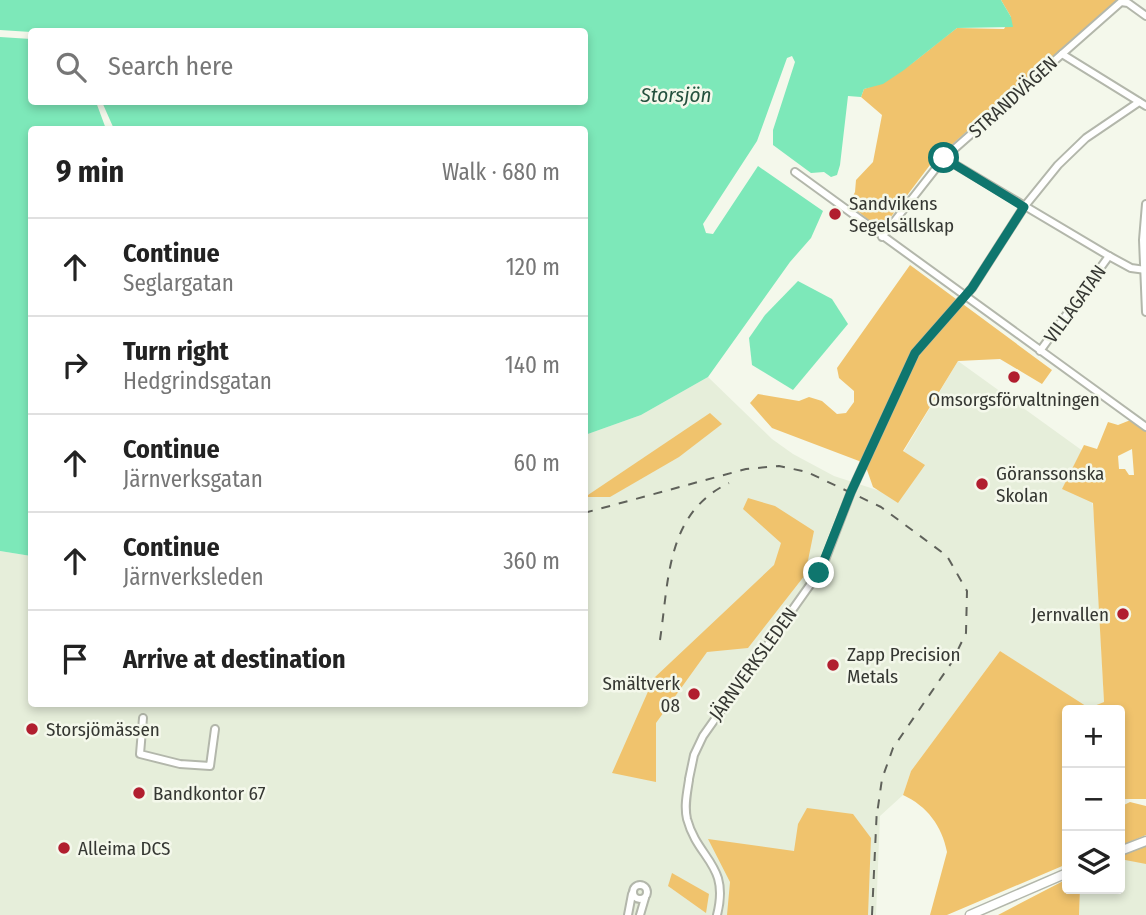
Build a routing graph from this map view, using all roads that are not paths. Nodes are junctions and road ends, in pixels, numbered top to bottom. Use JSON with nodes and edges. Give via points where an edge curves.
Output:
{"nodes":[{"id":1,"x":1146,"y":16,"type":"edge"},
{"id":2,"x":1062,"y":54,"type":"junction"},
{"id":3,"x":1143,"y":104,"type":"edge"},
{"id":4,"x":944,"y":158,"type":"junction"},
{"id":5,"x":795,"y":172,"type":"dead end"},
{"id":6,"x":1146,"y":204,"type":"edge"},
{"id":7,"x":1024,"y":207,"type":"junction"},
{"id":8,"x":883,"y":237,"type":"junction"},
{"id":9,"x":1144,"y":240,"type":"edge"},
{"id":10,"x":1109,"y":256,"type":"junction"},
{"id":11,"x":1145,"y":270,"type":"edge"},
{"id":12,"x":965,"y":297,"type":"junction"},
{"id":13,"x":1146,"y":313,"type":"edge"},
{"id":14,"x":1040,"y":351,"type":"junction"},
{"id":15,"x":1146,"y":427,"type":"edge"},
{"id":16,"x":143,"y":718,"type":"dead end"},
{"id":17,"x":215,"y":729,"type":"dead end"},
{"id":18,"x":1146,"y":841,"type":"edge"},
{"id":19,"x":1125,"y":850,"type":"edge"},
{"id":20,"x":1062,"y":875,"type":"edge"},
{"id":21,"x":633,"y":892,"type":"junction"},
{"id":22,"x":645,"y":898,"type":"junction"},
{"id":23,"x":628,"y":915,"type":"edge"},
{"id":24,"x":640,"y":915,"type":"edge"},
{"id":25,"x":717,"y":915,"type":"edge"},
{"id":26,"x":970,"y":915,"type":"edge"}],
"edges":[{"from":1,"to":2,"type":"street","name":"STRANDVÄGEN","via":[[1122,1]]},
{"from":2,"to":3,"type":"street"},
{"from":2,"to":4,"type":"street","name":"STRANDVÄGEN"},
{"from":3,"to":7,"type":"street","name":"JÄRNVERKSLEDEN","via":[[1086,138]]},
{"from":4,"to":7,"type":"street"},
{"from":4,"to":8,"type":"street","name":"STRANDVÄGEN"},
{"from":5,"to":8,"type":"street"},
{"from":6,"to":9,"type":"street"},
{"from":7,"to":10,"type":"street"},
{"from":7,"to":12,"type":"street","name":"JÄRNVERKSLEDEN"},
{"from":8,"to":12,"type":"street"},
{"from":9,"to":11,"type":"street"},
{"from":10,"to":11,"type":"street","via":[[1130,268]]},
{"from":10,"to":14,"type":"street","name":"VILLAGATAN"},
{"from":11,"to":13,"type":"street"},
{"from":12,"to":14,"type":"street"},
{"from":12,"to":25,"type":"street","name":"JÄRNVERKSLEDEN","via":[[905,371],[822,568],[694,755],[685,809],[721,884]]},
{"from":14,"to":15,"type":"street"},
{"from":16,"to":17,"type":"street","via":[[140,754],[180,764],[210,766]]},
{"from":18,"to":19,"type":"street"},
{"from":20,"to":26,"type":"street"},
{"from":21,"to":22,"type":"street","via":[[638,899]]},
{"from":21,"to":22,"type":"street","via":[[635,886],[642,885],[647,890]]},
{"from":21,"to":23,"type":"street"},
{"from":22,"to":24,"type":"street"}]}
